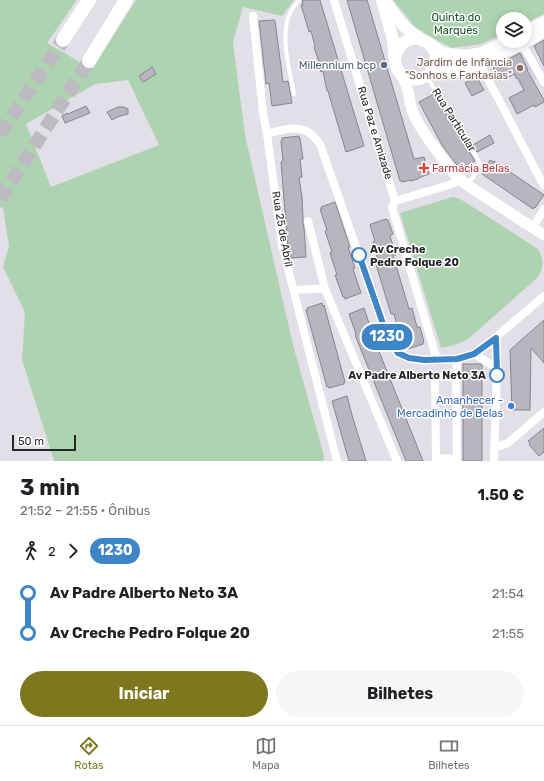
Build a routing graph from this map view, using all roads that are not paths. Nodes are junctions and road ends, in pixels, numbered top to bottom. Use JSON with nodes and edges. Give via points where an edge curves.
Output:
{"nodes":[{"id":1,"x":89,"y":0,"type":"edge"},
{"id":2,"x":126,"y":0,"type":"edge"},
{"id":3,"x":299,"y":0,"type":"edge"},
{"id":4,"x":334,"y":0,"type":"edge"},
{"id":5,"x":383,"y":0,"type":"edge"},
{"id":6,"x":252,"y":16,"type":"dead end"},
{"id":7,"x":544,"y":22,"type":"edge"},
{"id":8,"x":544,"y":31,"type":"edge"},
{"id":9,"x":532,"y":32,"type":"edge"},
{"id":10,"x":532,"y":35,"type":"edge"},
{"id":11,"x":62,"y":40,"type":"tunnel mouth"},
{"id":12,"x":426,"y":42,"type":"junction"},
{"id":13,"x":496,"y":46,"type":"edge"},
{"id":14,"x":507,"y":48,"type":"edge"},
{"id":15,"x":529,"y":48,"type":"edge"},
{"id":16,"x":395,"y":60,"type":"junction"},
{"id":17,"x":89,"y":61,"type":"tunnel mouth"},
{"id":18,"x":480,"y":64,"type":"junction"},
{"id":19,"x":400,"y":72,"type":"junction"},
{"id":20,"x":427,"y":76,"type":"junction"},
{"id":21,"x":544,"y":82,"type":"edge"},
{"id":22,"x":294,"y":94,"type":"dead end"},
{"id":23,"x":409,"y":95,"type":"junction"},
{"id":24,"x":267,"y":134,"type":"junction"},
{"id":25,"x":463,"y":182,"type":"junction"},
{"id":26,"x":544,"y":186,"type":"edge"},
{"id":27,"x":395,"y":201,"type":"junction"},
{"id":28,"x":544,"y":209,"type":"edge"},
{"id":29,"x":308,"y":221,"type":"dead end"},
{"id":30,"x":533,"y":228,"type":"junction"},
{"id":31,"x":544,"y":234,"type":"edge"},
{"id":32,"x":325,"y":289,"type":"junction"},
{"id":33,"x":294,"y":290,"type":"junction"},
{"id":34,"x":544,"y":296,"type":"edge"},
{"id":35,"x":496,"y":338,"type":"junction"},
{"id":36,"x":474,"y":354,"type":"junction"},
{"id":37,"x":457,"y":359,"type":"junction"},
{"id":38,"x":437,"y":360,"type":"junction"},
{"id":39,"x":497,"y":368,"type":"junction"},
{"id":40,"x":456,"y":377,"type":"junction"},
{"id":41,"x":544,"y":412,"type":"edge"},
{"id":42,"x":494,"y":448,"type":"junction"},
{"id":43,"x":457,"y":460,"type":"edge"},
{"id":44,"x":337,"y":461,"type":"edge"},
{"id":45,"x":397,"y":461,"type":"edge"},
{"id":46,"x":494,"y":461,"type":"edge"}],
"edges":[{"from":1,"to":11,"type":"highway"},
{"from":2,"to":17,"type":"highway"},
{"from":3,"to":22,"type":"lane","via":[[287,21],[285,44]]},
{"from":4,"to":27,"type":"street","name":"Rua Paz e Amizade"},
{"from":5,"to":12,"type":"main road","via":[[408,30]]},
{"from":5,"to":16,"type":"main road"},
{"from":6,"to":24,"type":"street","name":"Rua 25 de Abril"},
{"from":7,"to":9,"type":"main road"},
{"from":8,"to":10,"type":"main road"},
{"from":12,"to":13,"type":"main road","via":[[441,52],[467,56]]},
{"from":12,"to":16,"type":"main road","via":[[417,39],[404,43],[399,47]]},
{"from":12,"to":20,"type":"main road","via":[[436,55],[434,68]]},
{"from":14,"to":18,"type":"main road"},
{"from":15,"to":21,"type":"street"},
{"from":16,"to":19,"type":"main road"},
{"from":18,"to":20,"type":"main road"},
{"from":18,"to":26,"type":"street"},
{"from":19,"to":20,"type":"main road","via":[[410,79],[417,80]]},
{"from":19,"to":23,"type":"main road"},
{"from":20,"to":23,"type":"main road"},
{"from":20,"to":25,"type":"lane","name":"Rua Particular","via":[[479,161],[480,167]]},
{"from":23,"to":25,"type":"main road","via":[[418,123],[450,170]]},
{"from":24,"to":33,"type":"street","name":"Rua 25 de Abril","via":[[282,245]]},
{"from":24,"to":38,"type":"street","via":[[302,129],[320,144],[388,338],[398,353],[409,358]]},
{"from":25,"to":27,"type":"street"},
{"from":25,"to":30,"type":"main road"},
{"from":27,"to":38,"type":"street","name":"Rua Paz e Amizade","via":[[392,207]]},
{"from":28,"to":30,"type":"street"},
{"from":29,"to":32,"type":"street"},
{"from":30,"to":31,"type":"main road"},
{"from":32,"to":33,"type":"street"},
{"from":32,"to":45,"type":"street"},
{"from":33,"to":44,"type":"street","name":"Rua 25 de Abril"},
{"from":34,"to":35,"type":"street"},
{"from":35,"to":36,"type":"street"},
{"from":35,"to":39,"type":"street"},
{"from":36,"to":37,"type":"street"},
{"from":36,"to":39,"type":"street"},
{"from":37,"to":38,"type":"street"},
{"from":37,"to":40,"type":"street"},
{"from":39,"to":42,"type":"street"},
{"from":40,"to":43,"type":"street"},
{"from":40,"to":43,"type":"street","via":[[435,377],[436,458]]},
{"from":41,"to":42,"type":"street","via":[[508,443]]},
{"from":42,"to":46,"type":"street"}]}
